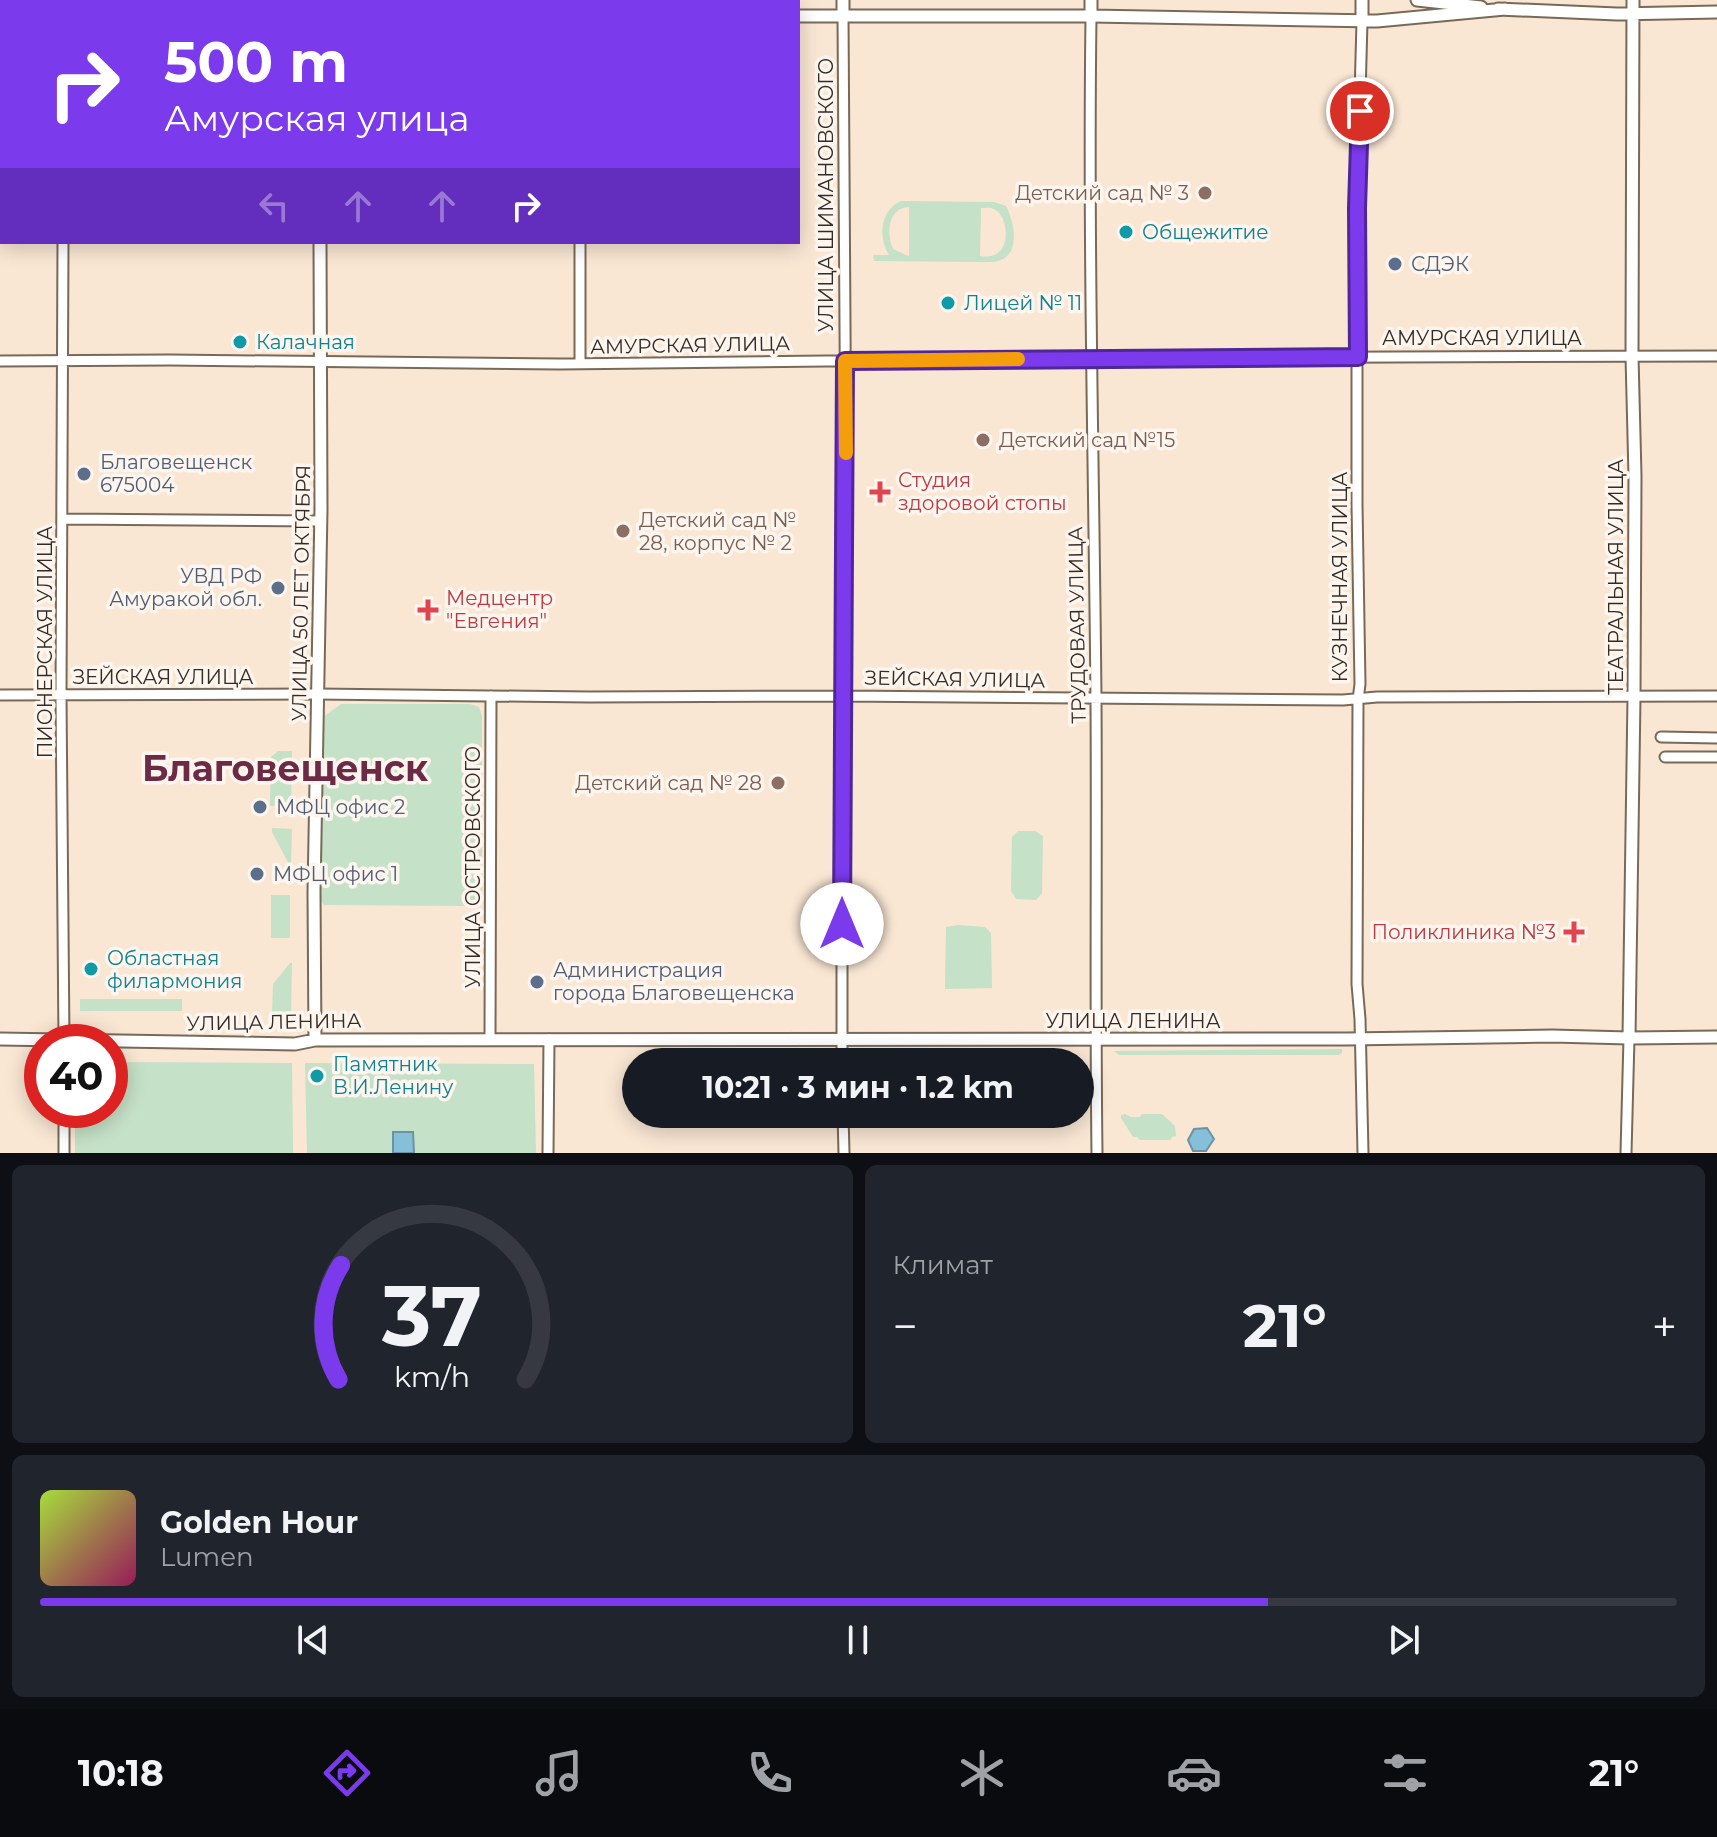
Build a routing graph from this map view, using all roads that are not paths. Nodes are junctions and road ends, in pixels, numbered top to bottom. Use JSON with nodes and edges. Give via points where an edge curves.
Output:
{"nodes":[{"id":1,"x":843,"y":0,"type":"edge"},
{"id":2,"x":1091,"y":0,"type":"edge"},
{"id":3,"x":1362,"y":0,"type":"edge"},
{"id":4,"x":1417,"y":0,"type":"edge"},
{"id":5,"x":1633,"y":0,"type":"edge"},
{"id":6,"x":1505,"y":9,"type":"junction"},
{"id":7,"x":1717,"y":12,"type":"edge"},
{"id":8,"x":1634,"y":14,"type":"junction"},
{"id":9,"x":843,"y":15,"type":"junction"},
{"id":10,"x":800,"y":16,"type":"edge"},
{"id":11,"x":1091,"y":16,"type":"junction"},
{"id":12,"x":1362,"y":21,"type":"junction"},
{"id":13,"x":63,"y":244,"type":"edge"},
{"id":14,"x":320,"y":244,"type":"edge"},
{"id":15,"x":580,"y":244,"type":"edge"},
{"id":16,"x":1632,"y":356,"type":"junction"},
{"id":17,"x":1717,"y":356,"type":"edge"},
{"id":18,"x":1358,"y":357,"type":"junction"},
{"id":19,"x":1091,"y":358,"type":"junction"},
{"id":20,"x":0,"y":361,"type":"edge"},
{"id":21,"x":63,"y":361,"type":"junction"},
{"id":22,"x":845,"y":361,"type":"junction"},
{"id":23,"x":321,"y":362,"type":"junction"},
{"id":24,"x":580,"y":364,"type":"junction"},
{"id":25,"x":63,"y":519,"type":"junction"},
{"id":26,"x":321,"y":521,"type":"junction"},
{"id":27,"x":317,"y":694,"type":"junction"},
{"id":28,"x":0,"y":695,"type":"edge"},
{"id":29,"x":61,"y":696,"type":"junction"},
{"id":30,"x":491,"y":696,"type":"junction"},
{"id":31,"x":842,"y":696,"type":"junction"},
{"id":32,"x":1717,"y":696,"type":"edge"},
{"id":33,"x":1634,"y":697,"type":"junction"},
{"id":34,"x":1096,"y":699,"type":"junction"},
{"id":35,"x":1358,"y":700,"type":"junction"},
{"id":36,"x":1661,"y":737,"type":"dead end"},
{"id":37,"x":1717,"y":738,"type":"edge"},
{"id":38,"x":1665,"y":757,"type":"dead end"},
{"id":39,"x":1717,"y":757,"type":"edge"},
{"id":40,"x":64,"y":1024,"type":"edge"},
{"id":41,"x":1717,"y":1037,"type":"edge"},
{"id":42,"x":1629,"y":1038,"type":"junction"},
{"id":43,"x":0,"y":1039,"type":"edge"},
{"id":44,"x":490,"y":1039,"type":"junction"},
{"id":45,"x":549,"y":1039,"type":"junction"},
{"id":46,"x":842,"y":1039,"type":"junction"},
{"id":47,"x":1095,"y":1039,"type":"junction"},
{"id":48,"x":1360,"y":1039,"type":"junction"},
{"id":49,"x":24,"y":1040,"type":"edge"},
{"id":50,"x":315,"y":1040,"type":"junction"},
{"id":51,"x":128,"y":1042,"type":"edge"},
{"id":52,"x":842,"y":1048,"type":"edge"},
{"id":53,"x":64,"y":1128,"type":"edge"},
{"id":54,"x":843,"y":1128,"type":"edge"},
{"id":55,"x":64,"y":1153,"type":"edge"},
{"id":56,"x":548,"y":1153,"type":"edge"},
{"id":57,"x":844,"y":1153,"type":"edge"},
{"id":58,"x":1097,"y":1153,"type":"edge"},
{"id":59,"x":1363,"y":1153,"type":"edge"},
{"id":60,"x":1626,"y":1153,"type":"edge"}],
"edges":[{"from":1,"to":9,"type":"main road","name":"УЛИЦА ШИМАНОВСКОГО"},
{"from":2,"to":11,"type":"main road","name":"ТРУДОВАЯ УЛИЦА"},
{"from":3,"to":12,"type":"main road","name":"КУЗНЕЧНАЯ УЛИЦА"},
{"from":4,"to":6,"type":"main road"},
{"from":5,"to":8,"type":"main road","name":"ТЕАТРАЛЬНАЯ УЛИЦА"},
{"from":6,"to":8,"type":"main road"},
{"from":6,"to":12,"type":"main road"},
{"from":7,"to":8,"type":"main road"},
{"from":8,"to":16,"type":"main road","name":"ТЕАТРАЛЬНАЯ УЛИЦА"},
{"from":9,"to":10,"type":"main road"},
{"from":9,"to":11,"type":"main road"},
{"from":9,"to":22,"type":"street","name":"УЛИЦА ШИМАНОВСКОГО"},
{"from":11,"to":12,"type":"main road"},
{"from":11,"to":19,"type":"street","name":"ТРУДОВАЯ УЛИЦА"},
{"from":12,"to":18,"type":"street","name":"КУЗНЕЧНАЯ УЛИЦА"},
{"from":13,"to":21,"type":"street","name":"ПИОНЕРСКАЯ УЛИЦА"},
{"from":14,"to":23,"type":"main road","name":"УЛИЦА 50 ЛЕТ ОКТЯБРЯ"},
{"from":15,"to":24,"type":"street"},
{"from":16,"to":17,"type":"street","name":"АМУРСКАЯ УЛИЦА"},
{"from":16,"to":18,"type":"street","name":"АМУРСКАЯ УЛИЦА"},
{"from":16,"to":33,"type":"main road","name":"ТЕАТРАЛЬНАЯ УЛИЦА"},
{"from":18,"to":19,"type":"street","name":"АМУРСКАЯ УЛИЦА"},
{"from":18,"to":35,"type":"street","name":"КУЗНЕЧНАЯ УЛИЦА"},
{"from":19,"to":22,"type":"street","name":"АМУРСКАЯ УЛИЦА"},
{"from":19,"to":34,"type":"street","name":"ТРУДОВАЯ УЛИЦА"},
{"from":20,"to":21,"type":"street","name":"АМУРСКАЯ УЛИЦА"},
{"from":21,"to":23,"type":"street","name":"АМУРСКАЯ УЛИЦА"},
{"from":21,"to":25,"type":"street","name":"ПИОНЕРСКАЯ УЛИЦА"},
{"from":22,"to":24,"type":"street","name":"АМУРСКАЯ УЛИЦА"},
{"from":22,"to":31,"type":"street","name":"УЛИЦА ШИМАНОВСКОГО"},
{"from":23,"to":24,"type":"street","name":"АМУРСКАЯ УЛИЦА"},
{"from":23,"to":26,"type":"main road","name":"УЛИЦА 50 ЛЕТ ОКТЯБРЯ"},
{"from":25,"to":26,"type":"street"},
{"from":25,"to":29,"type":"street","name":"ПИОНЕРСКАЯ УЛИЦА"},
{"from":26,"to":27,"type":"main road","name":"УЛИЦА 50 ЛЕТ ОКТЯБРЯ"},
{"from":27,"to":29,"type":"street","name":"ЗЕЙСКАЯ УЛИЦА"},
{"from":27,"to":30,"type":"street","name":"ЗЕЙСКАЯ УЛИЦА"},
{"from":27,"to":50,"type":"main road","name":"УЛИЦА 50 ЛЕТ ОКТЯБРЯ"},
{"from":28,"to":29,"type":"street","name":"ЗЕЙСКАЯ УЛИЦА"},
{"from":29,"to":40,"type":"street","name":"ПИОНЕРСКАЯ УЛИЦА"},
{"from":30,"to":31,"type":"street","name":"ЗЕЙСКАЯ УЛИЦА"},
{"from":30,"to":44,"type":"street","name":"УЛИЦА ОСТРОВСКОГО"},
{"from":31,"to":34,"type":"street","name":"ЗЕЙСКАЯ УЛИЦА"},
{"from":31,"to":46,"type":"street","name":"УЛИЦА ШИМАНОВСКОГО"},
{"from":32,"to":33,"type":"street","name":"ЗЕЙСКАЯ УЛИЦА"},
{"from":33,"to":35,"type":"street","name":"ЗЕЙСКАЯ УЛИЦА"},
{"from":33,"to":42,"type":"main road","name":"ТЕАТРАЛЬНАЯ УЛИЦА"},
{"from":34,"to":35,"type":"street","name":"ЗЕЙСКАЯ УЛИЦА"},
{"from":34,"to":47,"type":"street","name":"ТРУДОВАЯ УЛИЦА"},
{"from":35,"to":48,"type":"street","name":"КУЗНЕЧНАЯ УЛИЦА"},
{"from":36,"to":37,"type":"street"},
{"from":38,"to":39,"type":"street"},
{"from":41,"to":42,"type":"main road","name":"УЛИЦА ЛЕНИНА"},
{"from":42,"to":48,"type":"main road","name":"УЛИЦА ЛЕНИНА"},
{"from":42,"to":60,"type":"street","name":"ТЕАТРАЛЬНАЯ УЛИЦА"},
{"from":43,"to":49,"type":"main road","name":"УЛИЦА ЛЕНИНА"},
{"from":44,"to":45,"type":"main road","name":"УЛИЦА ЛЕНИНА"},
{"from":44,"to":50,"type":"main road","name":"УЛИЦА ЛЕНИНА"},
{"from":45,"to":46,"type":"main road","name":"УЛИЦА ЛЕНИНА"},
{"from":45,"to":56,"type":"street"},
{"from":46,"to":47,"type":"main road","name":"УЛИЦА ЛЕНИНА"},
{"from":46,"to":52,"type":"street","name":"УЛИЦА ШИМАНОВСКОГО"},
{"from":47,"to":48,"type":"main road","name":"УЛИЦА ЛЕНИНА"},
{"from":47,"to":58,"type":"street","name":"ТРУДОВАЯ УЛИЦА"},
{"from":48,"to":59,"type":"street","name":"КУЗНЕЧНАЯ УЛИЦА"},
{"from":50,"to":51,"type":"main road","name":"УЛИЦА ЛЕНИНА"},
{"from":53,"to":55,"type":"street"},
{"from":54,"to":57,"type":"street"}]}
